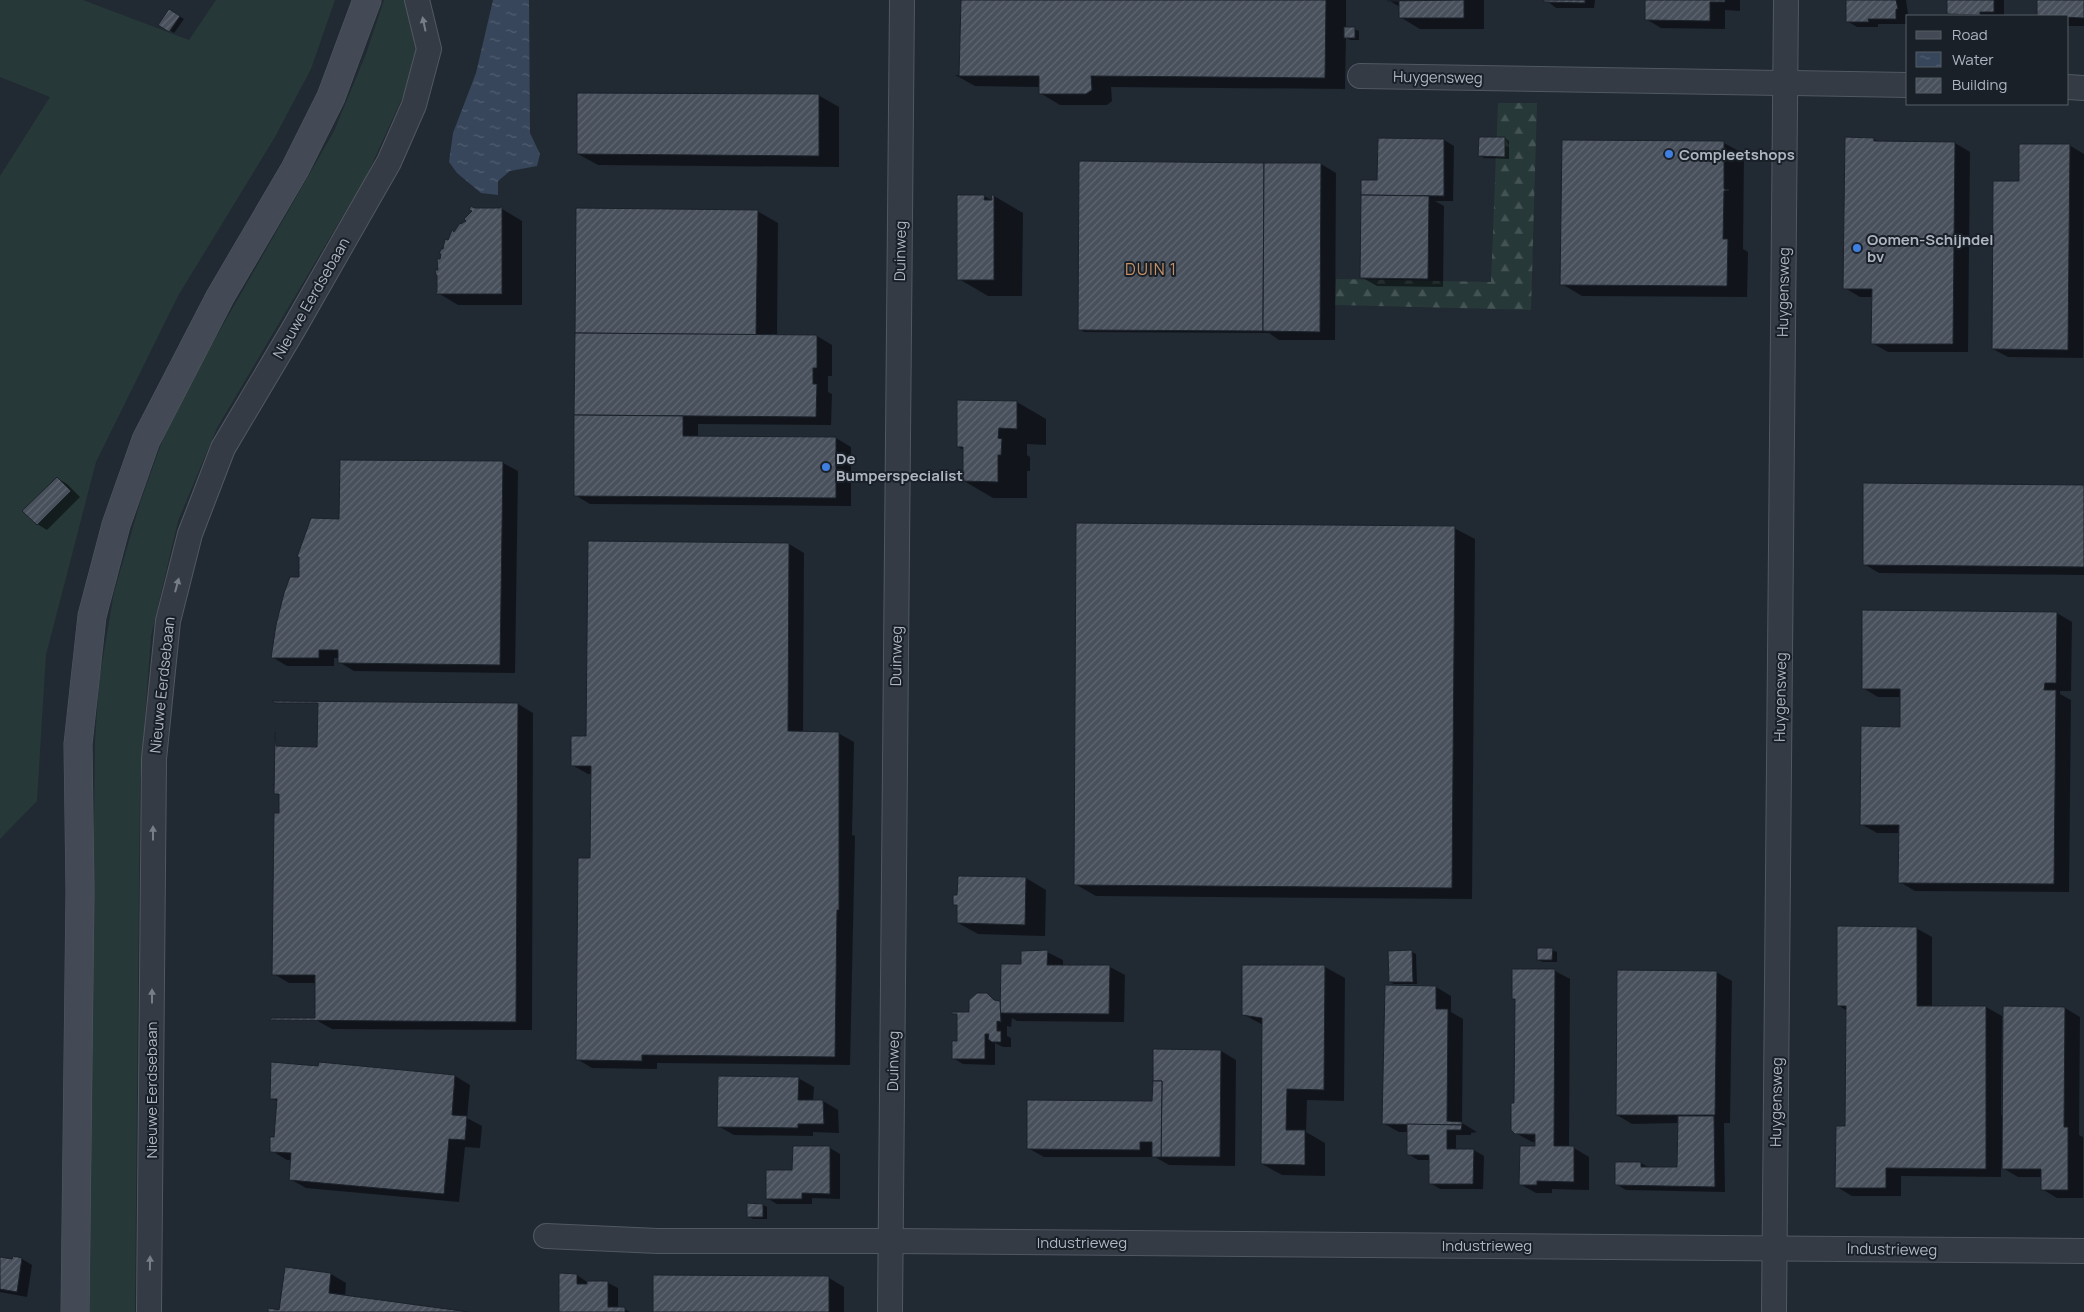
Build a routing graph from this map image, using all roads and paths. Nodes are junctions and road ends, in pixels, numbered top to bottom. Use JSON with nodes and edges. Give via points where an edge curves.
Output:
{"nodes":[{"id":1,"x":368,"y":0,"type":"edge"},
{"id":2,"x":417,"y":0,"type":"edge"},
{"id":3,"x":902,"y":0,"type":"edge"},
{"id":4,"x":1786,"y":0,"type":"edge"},
{"id":5,"x":1360,"y":76,"type":"dead end"},
{"id":6,"x":1785,"y":82,"type":"junction"},
{"id":7,"x":1906,"y":85,"type":"edge"},
{"id":8,"x":2069,"y":88,"type":"edge"},
{"id":9,"x":2084,"y":88,"type":"edge"},
{"id":10,"x":546,"y":1236,"type":"dead end"},
{"id":11,"x":891,"y":1241,"type":"junction"},
{"id":12,"x":1775,"y":1248,"type":"junction"},
{"id":13,"x":2084,"y":1251,"type":"edge"},
{"id":14,"x":75,"y":1312,"type":"edge"},
{"id":15,"x":149,"y":1312,"type":"edge"},
{"id":16,"x":890,"y":1312,"type":"edge"},
{"id":17,"x":1774,"y":1312,"type":"edge"}],
"edges":[{"from":1,"to":14,"type":"main road","via":[[331,97],[295,169],[220,298],[146,440],[116,525],[92,616],[78,744],[80,892]]},
{"from":15,"to":2,"type":"street","name":"Nieuwe Eerdsebaan","one_way":true,"via":[[154,759],[168,621],[190,534],[223,448],[389,162],[414,105],[429,49]]},
{"from":3,"to":11,"type":"street","name":"Duinweg"},
{"from":4,"to":6,"type":"street","name":"Huygensweg"},
{"from":5,"to":6,"type":"street","name":"Huygensweg"},
{"from":6,"to":7,"type":"street","name":"Huygensweg"},
{"from":6,"to":12,"type":"street","name":"Huygensweg"},
{"from":8,"to":9,"type":"street"},
{"from":10,"to":11,"type":"street","name":"Industrieweg","via":[[658,1241]]},
{"from":11,"to":12,"type":"street","name":"Industrieweg"},
{"from":11,"to":16,"type":"street","name":"Duinweg"},
{"from":12,"to":13,"type":"street","name":"Industrieweg"},
{"from":12,"to":17,"type":"street","name":"Huygensweg"}]}
